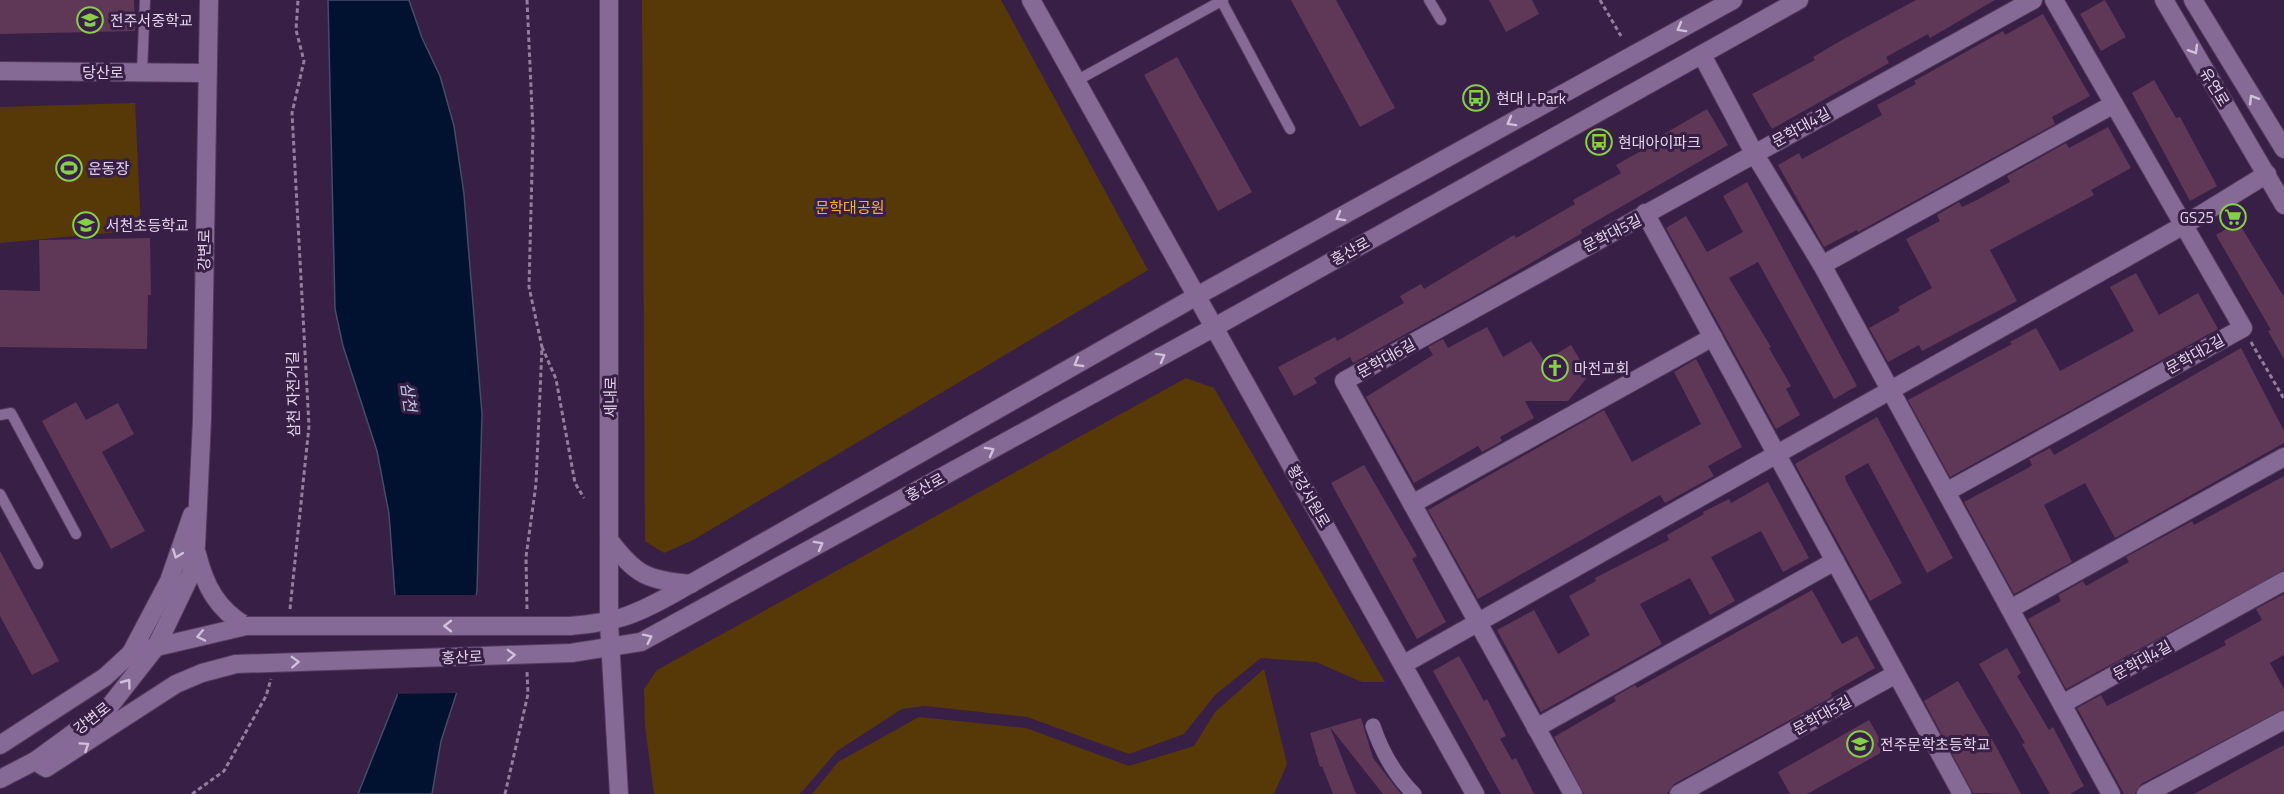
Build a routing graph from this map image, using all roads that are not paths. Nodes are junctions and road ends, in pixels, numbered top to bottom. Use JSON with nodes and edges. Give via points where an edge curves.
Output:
{"nodes":[{"id":1,"x":145,"y":0,"type":"edge"},
{"id":2,"x":209,"y":0,"type":"edge"},
{"id":3,"x":609,"y":0,"type":"edge"},
{"id":4,"x":1031,"y":0,"type":"edge"},
{"id":5,"x":1222,"y":0,"type":"edge"},
{"id":6,"x":1429,"y":0,"type":"edge"},
{"id":7,"x":1733,"y":0,"type":"edge"},
{"id":8,"x":1800,"y":0,"type":"edge"},
{"id":9,"x":2033,"y":0,"type":"edge"},
{"id":10,"x":2054,"y":0,"type":"edge"},
{"id":11,"x":2164,"y":0,"type":"edge"},
{"id":12,"x":2193,"y":0,"type":"edge"},
{"id":13,"x":1441,"y":20,"type":"dead end"},
{"id":14,"x":1702,"y":55,"type":"junction"},
{"id":15,"x":0,"y":71,"type":"edge"},
{"id":16,"x":142,"y":72,"type":"junction"},
{"id":17,"x":206,"y":73,"type":"junction"},
{"id":18,"x":1076,"y":81,"type":"junction"},
{"id":19,"x":2114,"y":104,"type":"junction"},
{"id":20,"x":1290,"y":129,"type":"dead end"},
{"id":21,"x":2284,"y":149,"type":"edge"},
{"id":22,"x":1754,"y":153,"type":"junction"},
{"id":23,"x":2267,"y":174,"type":"junction"},
{"id":24,"x":2284,"y":206,"type":"edge"},
{"id":25,"x":1645,"y":213,"type":"junction"},
{"id":26,"x":2184,"y":225,"type":"junction"},
{"id":27,"x":1822,"y":265,"type":"junction"},
{"id":28,"x":1195,"y":297,"type":"junction"},
{"id":29,"x":1489,"y":300,"type":"joint"},
{"id":30,"x":1213,"y":328,"type":"junction"},
{"id":31,"x":1713,"y":337,"type":"junction"},
{"id":32,"x":1890,"y":389,"type":"junction"},
{"id":33,"x":0,"y":415,"type":"edge"},
{"id":34,"x":1776,"y":452,"type":"junction"},
{"id":35,"x":2284,"y":457,"type":"edge"},
{"id":36,"x":1946,"y":492,"type":"junction"},
{"id":37,"x":0,"y":494,"type":"edge"},
{"id":38,"x":198,"y":500,"type":"junction"},
{"id":39,"x":1412,"y":504,"type":"junction"},
{"id":40,"x":76,"y":534,"type":"dead end"},
{"id":41,"x":609,"y":540,"type":"junction"},
{"id":42,"x":196,"y":546,"type":"junction"},
{"id":43,"x":1835,"y":561,"type":"junction"},
{"id":44,"x":38,"y":564,"type":"dead end"},
{"id":45,"x":2284,"y":581,"type":"edge"},
{"id":46,"x":691,"y":584,"type":"junction"},
{"id":47,"x":2010,"y":609,"type":"junction"},
{"id":48,"x":609,"y":623,"type":"junction"},
{"id":49,"x":1478,"y":623,"type":"junction"},
{"id":50,"x":246,"y":626,"type":"junction"},
{"id":51,"x":156,"y":647,"type":"junction"},
{"id":52,"x":612,"y":649,"type":"junction"},
{"id":53,"x":131,"y":652,"type":"junction"},
{"id":54,"x":1404,"y":664,"type":"junction"},
{"id":55,"x":1896,"y":674,"type":"junction"},
{"id":56,"x":2062,"y":704,"type":"junction"},
{"id":57,"x":2282,"y":721,"type":"edge"},
{"id":58,"x":1373,"y":726,"type":"dead end"},
{"id":59,"x":1536,"y":728,"type":"junction"},
{"id":60,"x":0,"y":745,"type":"edge"},
{"id":61,"x":35,"y":761,"type":"junction"},
{"id":62,"x":0,"y":778,"type":"edge"},
{"id":63,"x":619,"y":794,"type":"edge"},
{"id":64,"x":1414,"y":794,"type":"edge"},
{"id":65,"x":1475,"y":794,"type":"edge"},
{"id":66,"x":1573,"y":794,"type":"edge"},
{"id":67,"x":1680,"y":794,"type":"edge"},
{"id":68,"x":1962,"y":794,"type":"edge"},
{"id":69,"x":2111,"y":794,"type":"edge"},
{"id":70,"x":2146,"y":794,"type":"edge"}],
"edges":[{"from":1,"to":16,"type":"lane"},
{"from":2,"to":17,"type":"street","name":"강변로"},
{"from":3,"to":41,"type":"street","name":"세내로"},
{"from":4,"to":18,"type":"street","name":"황강서원로"},
{"from":5,"to":18,"type":"lane"},
{"from":5,"to":20,"type":"lane"},
{"from":6,"to":13,"type":"lane"},
{"from":7,"to":28,"type":"street","name":"홍산로","one_way":true},
{"from":8,"to":14,"type":"street","name":"홍산로"},
{"from":9,"to":22,"type":"street","name":"문학대4길"},
{"from":10,"to":19,"type":"street"},
{"from":11,"to":23,"type":"street","name":"유연로","one_way":true},
{"from":21,"to":12,"type":"street","name":"유연로","one_way":true},
{"from":14,"to":22,"type":"street"},
{"from":14,"to":30,"type":"street","name":"홍산로"},
{"from":15,"to":16,"type":"street","name":"당산로"},
{"from":16,"to":17,"type":"street","name":"당산로"},
{"from":17,"to":38,"type":"street","name":"강변로"},
{"from":18,"to":28,"type":"street","name":"황강서원로"},
{"from":19,"to":26,"type":"street"},
{"from":19,"to":27,"type":"street"},
{"from":22,"to":25,"type":"street"},
{"from":22,"to":27,"type":"street","name":"문학대4길"},
{"from":23,"to":24,"type":"street","name":"유연로"},
{"from":23,"to":26,"type":"street"},
{"from":25,"to":29,"type":"street","name":"문학대5길"},
{"from":25,"to":31,"type":"street","name":"문학대5길"},
{"from":26,"to":32,"type":"street"},
{"from":26,"to":36,"type":"street","name":"문학대2길","via":[[2243,328]]},
{"from":27,"to":32,"type":"street","name":"문학대4길"},
{"from":28,"to":30,"type":"street","name":"황강서원로"},
{"from":28,"to":46,"type":"street","name":"홍산로","one_way":true},
{"from":29,"to":39,"type":"street","name":"문학대6길","via":[[1344,381]]},
{"from":52,"to":30,"type":"street","name":"홍산로","one_way":true,"via":[[641,642]]},
{"from":30,"to":54,"type":"street","name":"황강서원로"},
{"from":31,"to":34,"type":"street","name":"문학대5길"},
{"from":31,"to":39,"type":"street"},
{"from":32,"to":34,"type":"street"},
{"from":32,"to":36,"type":"street","name":"문학대4길"},
{"from":33,"to":40,"type":"lane","via":[[11,413]]},
{"from":34,"to":43,"type":"street","name":"문학대5길"},
{"from":34,"to":49,"type":"street"},
{"from":35,"to":47,"type":"street"},
{"from":36,"to":47,"type":"street","name":"문학대4길"},
{"from":37,"to":44,"type":"lane"},
{"from":38,"to":42,"type":"street","name":"강변로"},
{"from":38,"to":53,"type":"street","name":"강변로","one_way":true,"via":[[169,581]]},
{"from":39,"to":49,"type":"street","name":"문학대6길"},
{"from":41,"to":46,"type":"street","via":[[631,567],[660,581]]},
{"from":41,"to":48,"type":"street","name":"세내로"},
{"from":42,"to":50,"type":"street","via":[[211,594],[229,616]]},
{"from":42,"to":51,"type":"street","name":"강변로","via":[[192,574]]},
{"from":43,"to":55,"type":"street","name":"문학대5길"},
{"from":43,"to":59,"type":"street"},
{"from":45,"to":56,"type":"street","name":"문학대4길"},
{"from":46,"to":48,"type":"street","name":"홍산로","via":[[640,612]]},
{"from":47,"to":56,"type":"street","name":"문학대4길"},
{"from":48,"to":50,"type":"street","name":"홍산로","one_way":true,"bridge":true},
{"from":48,"to":52,"type":"street","name":"세내로"},
{"from":49,"to":54,"type":"street"},
{"from":49,"to":59,"type":"street","name":"문학대6길"},
{"from":50,"to":51,"type":"street","name":"홍산로","one_way":true},
{"from":51,"to":53,"type":"street","name":"홍산로"},
{"from":61,"to":51,"type":"street","name":"강변로","one_way":true,"via":[[109,707]]},
{"from":61,"to":52,"type":"street","name":"홍산로","one_way":true,"bridge":true,"via":[[46,768],[176,684],[236,664]]},
{"from":52,"to":63,"type":"street","name":"세내로"},
{"from":53,"to":60,"type":"street","via":[[105,677]]},
{"from":54,"to":65,"type":"street","name":"황강서원로"},
{"from":55,"to":67,"type":"street","name":"문학대5길"},
{"from":55,"to":68,"type":"street","name":"문학대5길"},
{"from":56,"to":69,"type":"street","name":"문학대4길"},
{"from":57,"to":70,"type":"street"},
{"from":58,"to":64,"type":"street","via":[[1382,751]]},
{"from":59,"to":66,"type":"street","name":"문학대6길"},
{"from":61,"to":62,"type":"street","name":"홍산로"}]}
